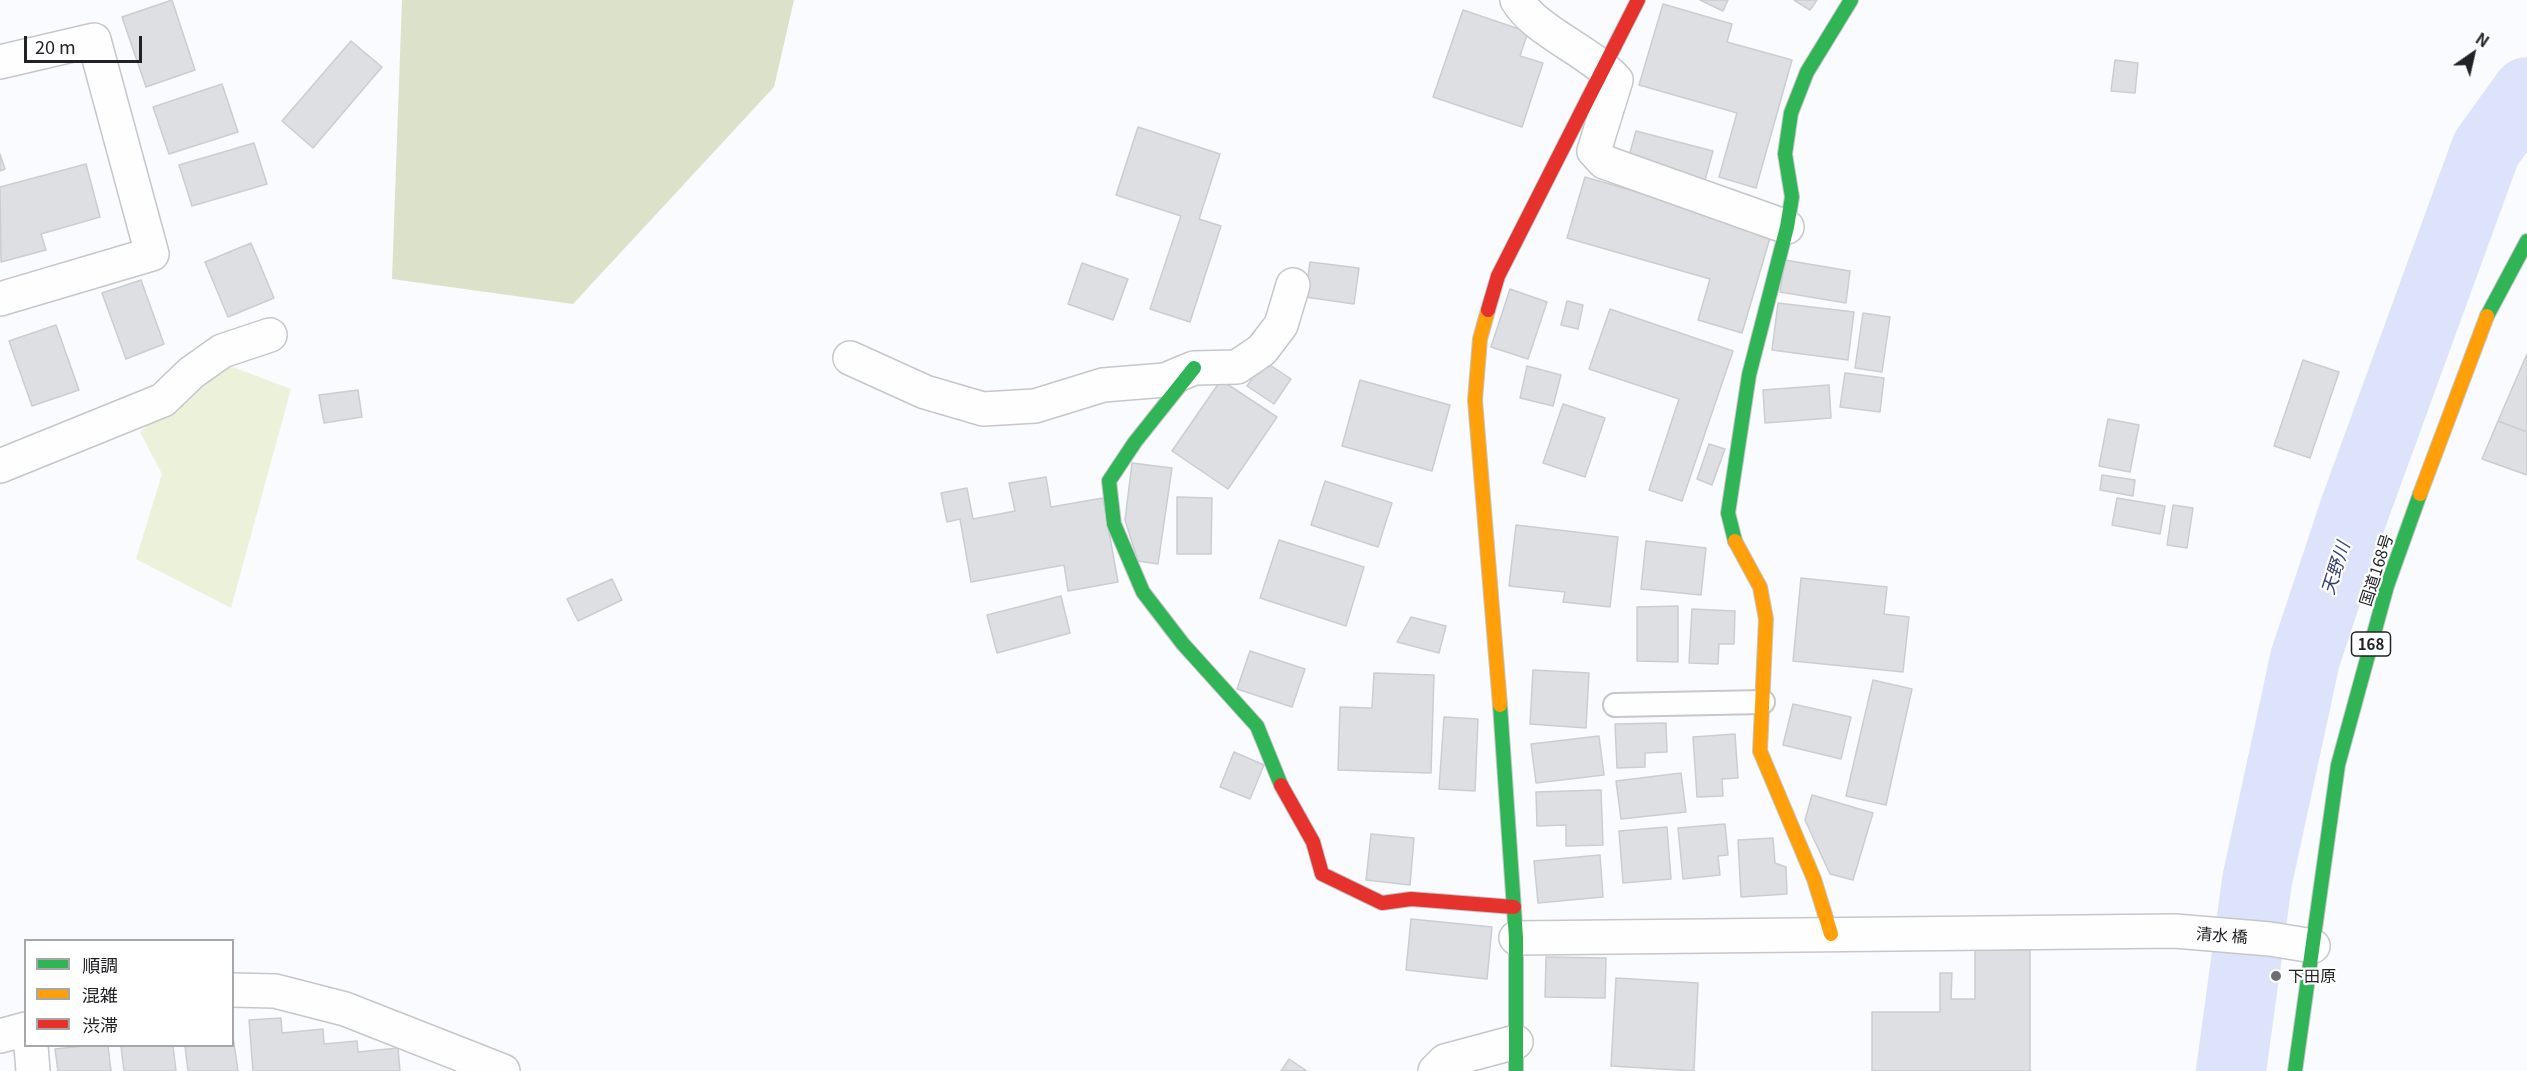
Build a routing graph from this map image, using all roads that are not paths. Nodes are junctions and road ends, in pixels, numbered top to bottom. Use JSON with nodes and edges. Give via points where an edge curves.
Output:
{"nodes":[{"id":1,"x":1517,"y":0,"type":"edge"},
{"id":2,"x":1638,"y":0,"type":"edge"},
{"id":3,"x":1851,"y":0,"type":"edge"},
{"id":4,"x":0,"y":62,"type":"edge"},
{"id":5,"x":1604,"y":66,"type":"junction"},
{"id":6,"x":1788,"y":227,"type":"junction"},
{"id":7,"x":2527,"y":241,"type":"edge"},
{"id":8,"x":1293,"y":285,"type":"dead end"},
{"id":9,"x":0,"y":299,"type":"edge"},
{"id":10,"x":270,"y":334,"type":"dead end"},
{"id":11,"x":850,"y":358,"type":"dead end"},
{"id":12,"x":1194,"y":368,"type":"junction"},
{"id":13,"x":0,"y":466,"type":"edge"},
{"id":14,"x":1763,"y":702,"type":"junction"},
{"id":15,"x":1615,"y":705,"type":"dead end"},
{"id":16,"x":1515,"y":922,"type":"junction"},
{"id":17,"x":1831,"y":934,"type":"junction"},
{"id":18,"x":2313,"y":946,"type":"junction"},
{"id":19,"x":234,"y":990,"type":"edge"},
{"id":20,"x":24,"y":1030,"type":"edge"},
{"id":21,"x":0,"y":1036,"type":"edge"},
{"id":22,"x":31,"y":1047,"type":"edge"},
{"id":23,"x":1516,"y":1056,"type":"edge"},
{"id":24,"x":33,"y":1071,"type":"edge"},
{"id":25,"x":503,"y":1071,"type":"edge"},
{"id":26,"x":1435,"y":1071,"type":"edge"},
{"id":27,"x":2295,"y":1071,"type":"edge"}],
"edges":[{"from":1,"to":5,"type":"street","via":[[1542,24]]},
{"from":2,"to":5,"type":"main road"},
{"from":3,"to":6,"type":"main road","via":[[1807,72],[1791,113],[1785,154],[1792,197]]},
{"from":4,"to":9,"type":"street","via":[[94,40],[152,254]]},
{"from":5,"to":6,"type":"street","via":[[1616,80],[1594,151],[1604,162]]},
{"from":5,"to":16,"type":"main road","via":[[1498,276],[1480,339],[1475,400]]},
{"from":6,"to":14,"type":"main road","via":[[1749,375],[1728,513],[1737,548],[1760,586],[1766,619]]},
{"from":7,"to":18,"type":"main road","name":"国道168号","number":"168","via":[[2482,324],[2387,586],[2338,765]]},
{"from":8,"to":12,"type":"street","via":[[1281,325],[1262,350],[1237,367]]},
{"from":10,"to":13,"type":"street","via":[[222,351],[163,399]]},
{"from":11,"to":12,"type":"street","via":[[925,392],[983,409],[1035,406],[1103,385],[1165,380]]},
{"from":12,"to":16,"type":"main road","via":[[1109,481],[1114,524],[1143,592],[1183,644],[1257,726],[1275,774],[1313,842],[1322,874],[1382,903],[1410,899]]},
{"from":14,"to":15,"type":"lane"},
{"from":14,"to":17,"type":"main road","via":[[1760,751],[1814,879]]},
{"from":16,"to":17,"type":"street","name":"清水 橋"},
{"from":16,"to":23,"type":"main road"},
{"from":17,"to":18,"type":"street","name":"清水 橋","via":[[2175,931]]},
{"from":18,"to":27,"type":"main road","name":"国道168号","number":"168"},
{"from":19,"to":25,"type":"street","via":[[275,991],[345,1009]]},
{"from":20,"to":21,"type":"street"},
{"from":22,"to":24,"type":"street"},
{"from":23,"to":26,"type":"street","via":[[1445,1061]]}]}
